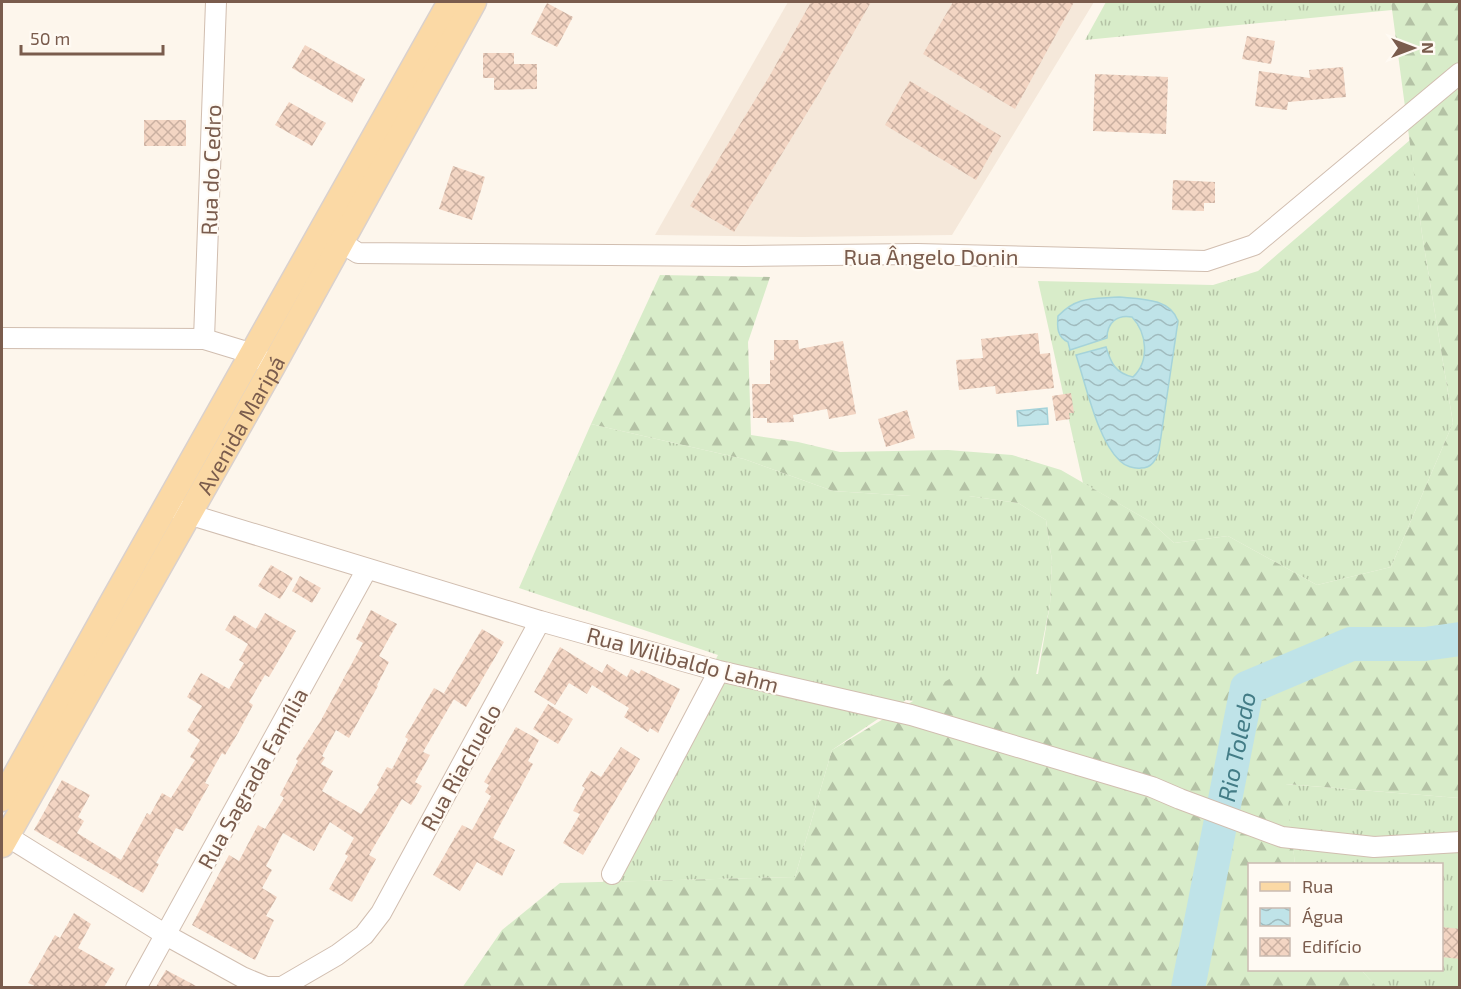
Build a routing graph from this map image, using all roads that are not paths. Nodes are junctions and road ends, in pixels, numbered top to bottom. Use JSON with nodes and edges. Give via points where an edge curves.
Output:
{"nodes":[{"id":1,"x":216,"y":2,"type":"edge"},
{"id":2,"x":467,"y":2,"type":"edge"},
{"id":3,"x":1460,"y":73,"type":"edge"},
{"id":4,"x":320,"y":230,"type":"junction"},
{"id":5,"x":341,"y":243,"type":"junction"},
{"id":6,"x":2,"y":338,"type":"edge"},
{"id":7,"x":204,"y":339,"type":"junction"},
{"id":8,"x":250,"y":353,"type":"junction"},
{"id":9,"x":273,"y":366,"type":"junction"},
{"id":10,"x":178,"y":509,"type":"junction"},
{"id":11,"x":367,"y":569,"type":"junction"},
{"id":12,"x":540,"y":621,"type":"junction"},
{"id":13,"x":719,"y":671,"type":"junction"},
{"id":14,"x":2,"y":798,"type":"edge"},
{"id":15,"x":3,"y":838,"type":"edge"},
{"id":16,"x":1460,"y":842,"type":"edge"},
{"id":17,"x":612,"y":874,"type":"dead end"},
{"id":18,"x":166,"y":934,"type":"junction"},
{"id":19,"x":136,"y":987,"type":"edge"}],
"edges":[{"from":1,"to":7,"type":"street","name":"Rua do Cedro"},
{"from":2,"to":4,"type":"main road","name":"Avenida Maripá"},
{"from":2,"to":5,"type":"main road","name":"Avenida Maripá"},
{"from":3,"to":5,"type":"street","name":"Rua Ângelo Donin","via":[[1254,245],[1206,261],[917,254],[358,253]]},
{"from":4,"to":5,"type":"street","name":"Rua Ângelo Donin"},
{"from":4,"to":8,"type":"main road","name":"Avenida Maripá"},
{"from":5,"to":9,"type":"main road","name":"Avenida Maripá"},
{"from":6,"to":7,"type":"street"},
{"from":7,"to":8,"type":"street"},
{"from":8,"to":9,"type":"street"},
{"from":8,"to":10,"type":"main road","name":"Avenida Maripá"},
{"from":9,"to":10,"type":"main road","name":"Avenida Maripá"},
{"from":10,"to":11,"type":"street","name":"Rua Wilibaldo Lahm"},
{"from":10,"to":14,"type":"main road","name":"Avenida Maripá"},
{"from":10,"to":15,"type":"main road","name":"Avenida Maripá"},
{"from":11,"to":12,"type":"street","name":"Rua Wilibaldo Lahm"},
{"from":11,"to":18,"type":"street","name":"Rua Sagrada Família"},
{"from":12,"to":13,"type":"street","name":"Rua Wilibaldo Lahm"},
{"from":12,"to":18,"type":"street","name":"Rua Riachuelo","via":[[381,913],[364,935],[282,987],[266,987]]},
{"from":13,"to":16,"type":"street","name":"Rua Wilibaldo Lahm","via":[[911,715],[1152,787],[1282,837],[1374,847]]},
{"from":13,"to":17,"type":"street"},
{"from":15,"to":18,"type":"street"},
{"from":18,"to":19,"type":"street","name":"Rua Sagrada Família"}]}
